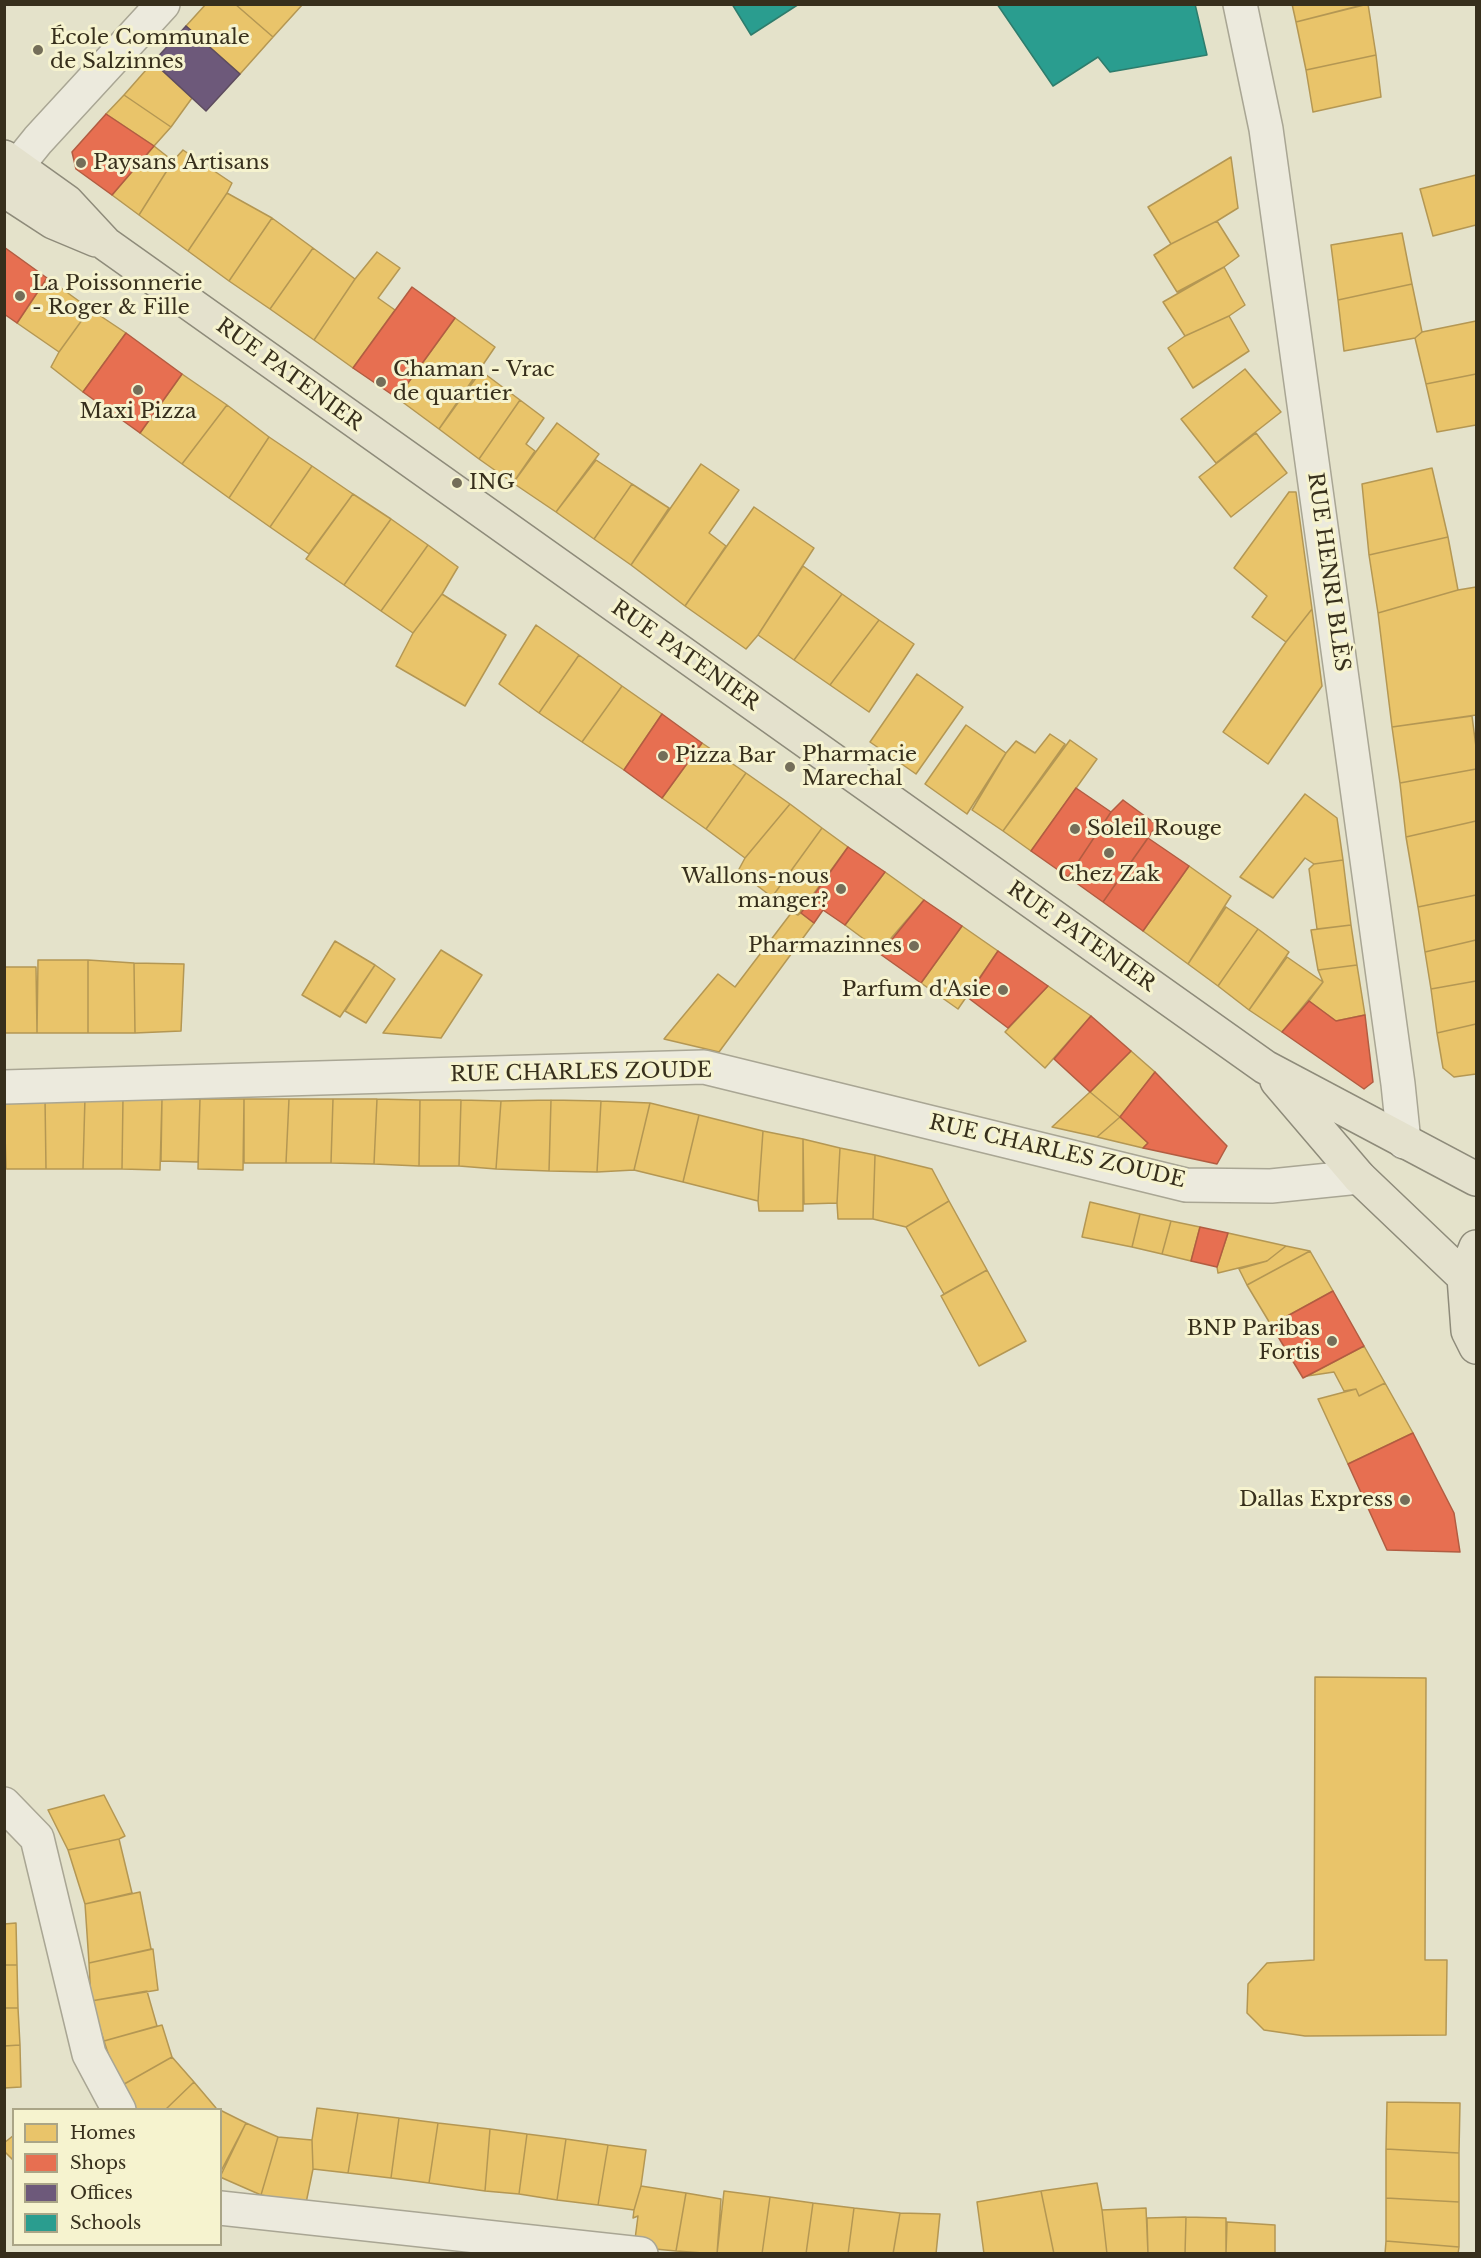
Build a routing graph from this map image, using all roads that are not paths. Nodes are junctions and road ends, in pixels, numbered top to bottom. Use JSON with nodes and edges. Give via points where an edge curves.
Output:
{"nodes":[{"id":1,"x":163,"y":4,"type":"edge"},
{"id":2,"x":1240,"y":4,"type":"edge"},
{"id":3,"x":9,"y":171,"type":"edge"},
{"id":4,"x":1265,"y":1067,"type":"junction"},
{"id":5,"x":4,"y":1087,"type":"edge"},
{"id":6,"x":1404,"y":1142,"type":"junction"},
{"id":7,"x":1359,"y":1177,"type":"junction"},
{"id":8,"x":1476,"y":1179,"type":"edge"},
{"id":9,"x":1476,"y":1247,"type":"edge"},
{"id":10,"x":1464,"y":1277,"type":"junction"},
{"id":11,"x":1476,"y":1347,"type":"edge"},
{"id":12,"x":4,"y":1804,"type":"edge"},
{"id":13,"x":118,"y":2108,"type":"edge"},
{"id":14,"x":222,"y":2208,"type":"edge"},
{"id":15,"x":641,"y":2253,"type":"edge"}],
"edges":[{"from":1,"to":3,"type":"street"},
{"from":2,"to":6,"type":"street","name":"RUE HENRI BLÈS","via":[[1266,129]]},
{"from":3,"to":4,"type":"main road","name":"RUE PATENIER","via":[[67,202],[106,244]]},
{"from":4,"to":6,"type":"main road","name":"RUE PATENIER"},
{"from":4,"to":7,"type":"main road","name":"RUE PATENIER"},
{"from":5,"to":7,"type":"street","name":"RUE CHARLES ZOUDE","via":[[704,1067],[1186,1185],[1270,1186]]},
{"from":6,"to":8,"type":"main road","name":"RUE PATENIER"},
{"from":7,"to":10,"type":"main road","name":"RUE PATENIER"},
{"from":9,"to":10,"type":"main road"},
{"from":10,"to":11,"type":"main road","via":[[1468,1331]]},
{"from":12,"to":13,"type":"street","via":[[37,1838],[89,2054]]},
{"from":14,"to":15,"type":"street"}]}
